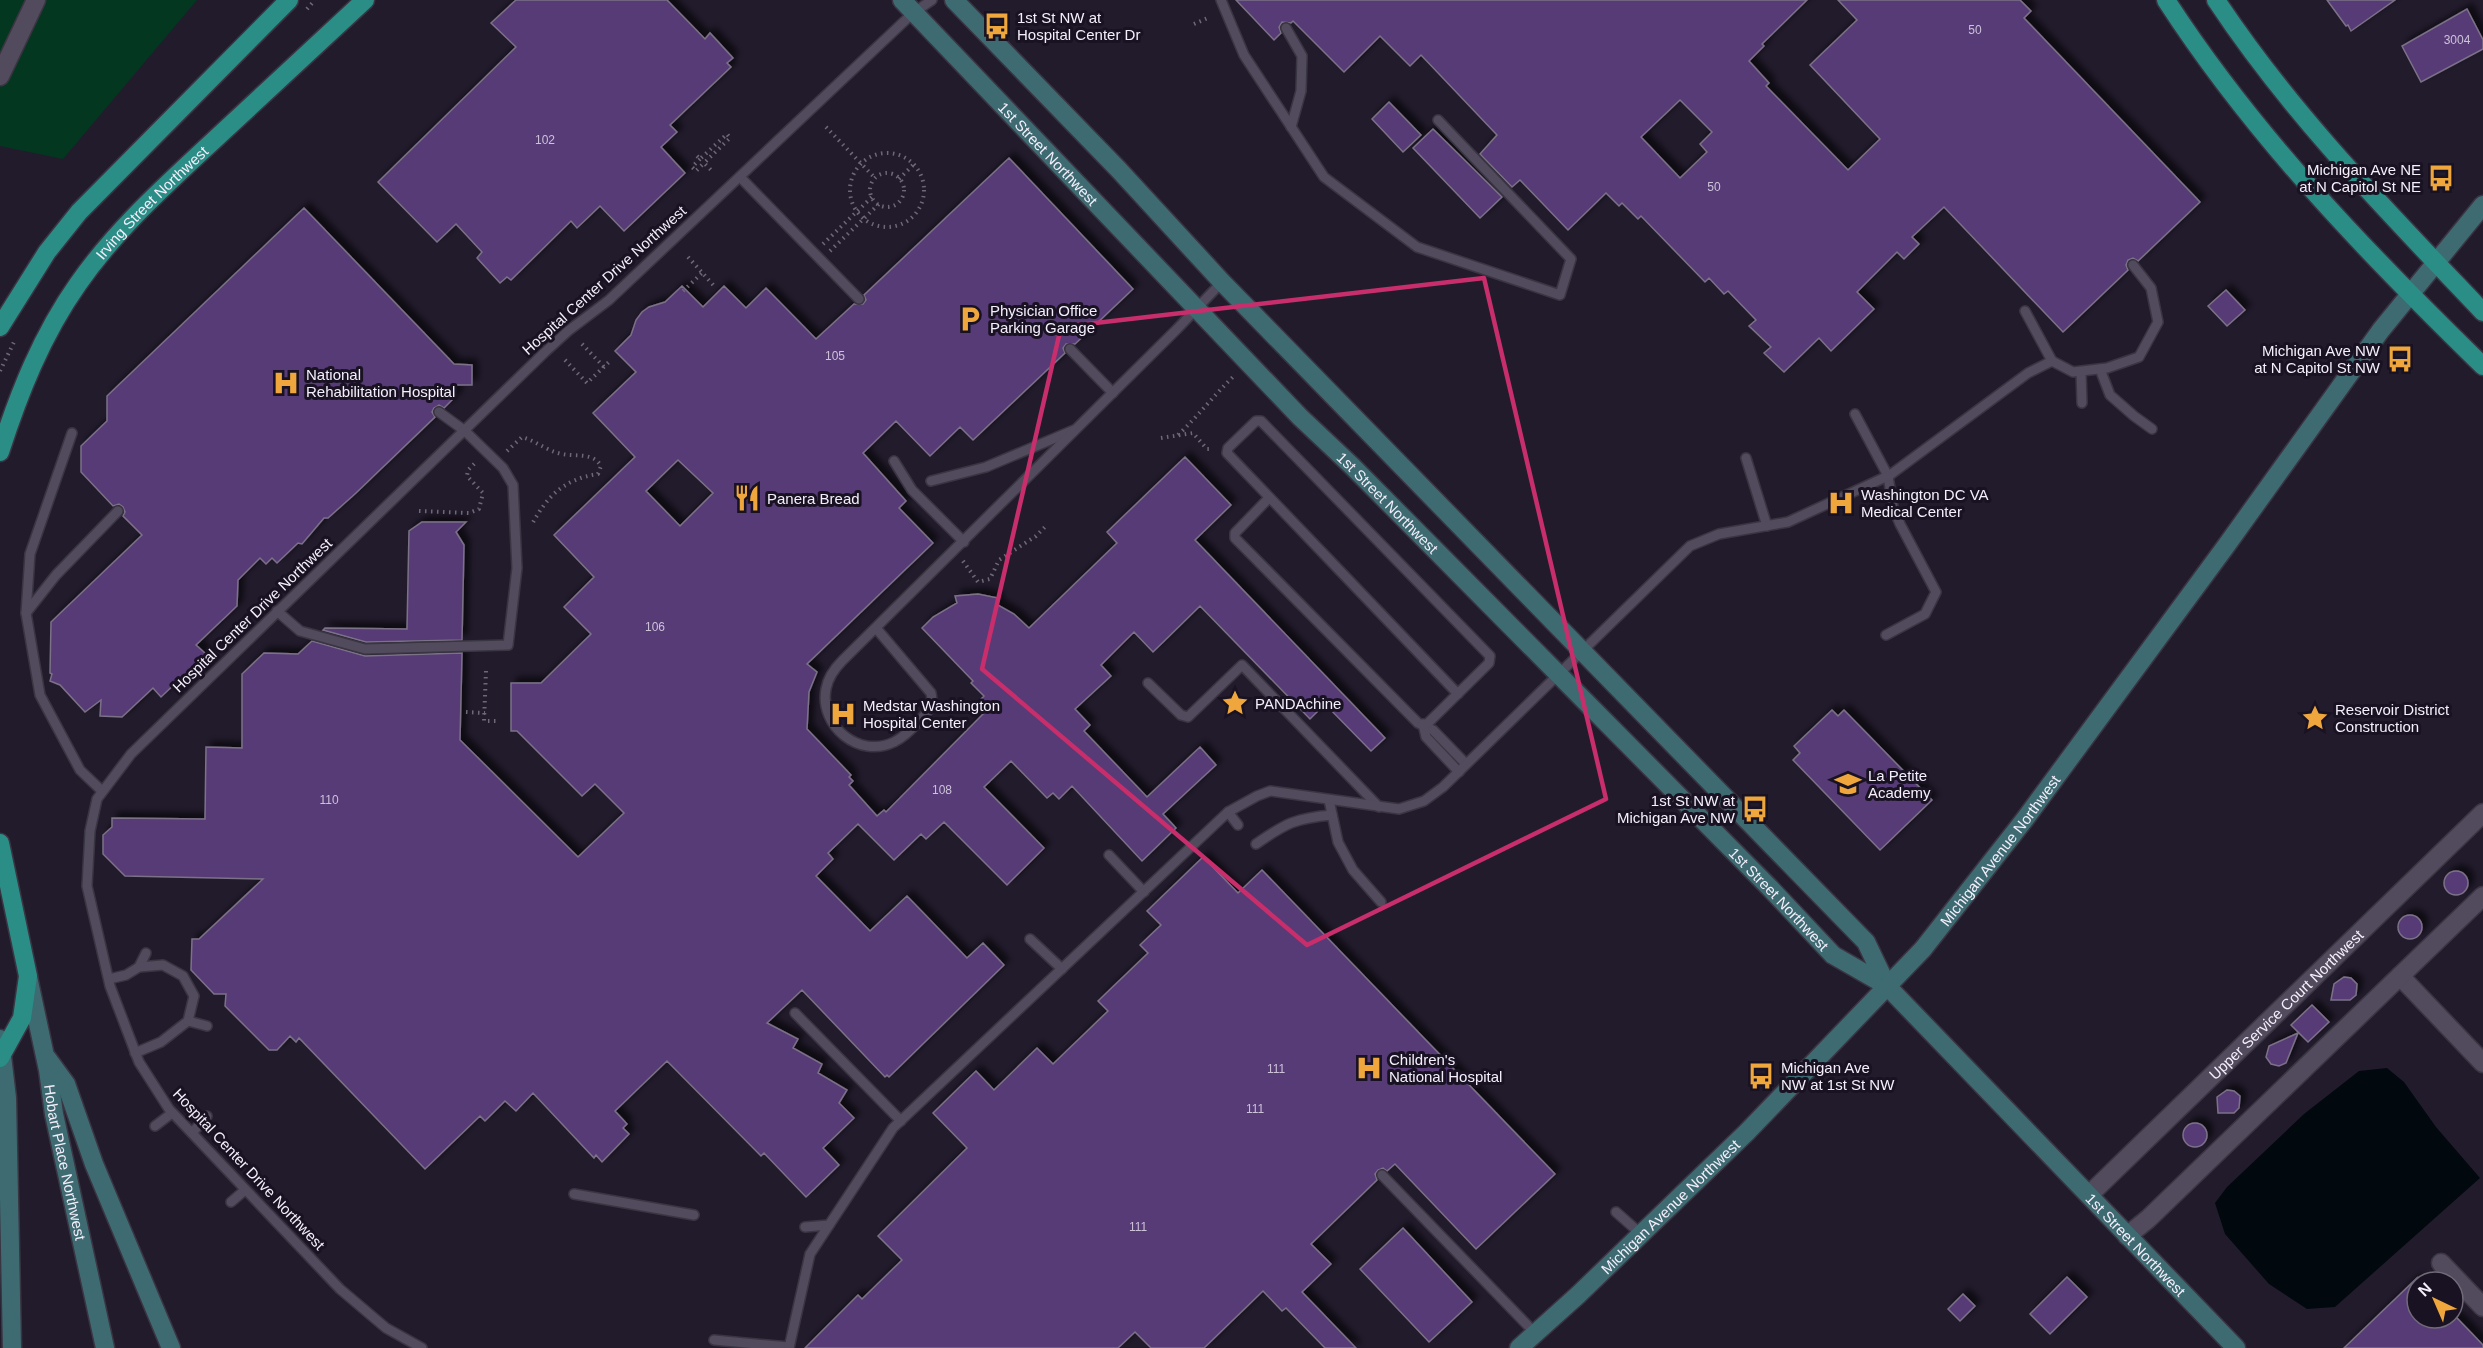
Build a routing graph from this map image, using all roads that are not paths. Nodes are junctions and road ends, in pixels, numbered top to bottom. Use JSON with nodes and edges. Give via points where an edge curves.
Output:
{"nodes":[{"id":1,"x":36,"y":0,"type":"edge"},
{"id":2,"x":289,"y":0,"type":"edge"},
{"id":3,"x":365,"y":0,"type":"edge"},
{"id":4,"x":932,"y":0,"type":"edge"},
{"id":5,"x":954,"y":0,"type":"edge"},
{"id":6,"x":1221,"y":0,"type":"edge"},
{"id":7,"x":2166,"y":0,"type":"edge"},
{"id":8,"x":2216,"y":0,"type":"edge"},
{"id":9,"x":908,"y":6,"type":"edge"},
{"id":10,"x":1286,"y":28,"type":"dead end"},
{"id":11,"x":0,"y":76,"type":"edge"},
{"id":12,"x":1438,"y":120,"type":"dead end"},
{"id":13,"x":1292,"y":128,"type":"junction"},
{"id":14,"x":740,"y":177,"type":"junction"},
{"id":15,"x":2483,"y":205,"type":"edge"},
{"id":16,"x":2436,"y":263,"type":"junction"},
{"id":17,"x":2133,"y":265,"type":"dead end"},
{"id":18,"x":1222,"y":282,"type":"junction"},
{"id":19,"x":2411,"y":294,"type":"junction"},
{"id":20,"x":859,"y":299,"type":"dead end"},
{"id":21,"x":1197,"y":309,"type":"junction"},
{"id":22,"x":2025,"y":312,"type":"dead end"},
{"id":23,"x":2483,"y":312,"type":"edge"},
{"id":24,"x":0,"y":327,"type":"edge"},
{"id":25,"x":1070,"y":349,"type":"dead end"},
{"id":26,"x":2052,"y":360,"type":"junction"},
{"id":27,"x":2483,"y":366,"type":"edge"},
{"id":28,"x":2100,"y":369,"type":"junction"},
{"id":29,"x":2081,"y":372,"type":"junction"},
{"id":30,"x":1113,"y":393,"type":"junction"},
{"id":31,"x":2082,"y":403,"type":"dead end"},
{"id":32,"x":439,"y":412,"type":"dead end"},
{"id":33,"x":1855,"y":414,"type":"dead end"},
{"id":34,"x":1079,"y":428,"type":"junction"},
{"id":35,"x":2152,"y":429,"type":"dead end"},
{"id":36,"x":465,"y":431,"type":"junction"},
{"id":37,"x":72,"y":433,"type":"dead end"},
{"id":38,"x":0,"y":452,"type":"edge"},
{"id":39,"x":1746,"y":458,"type":"dead end"},
{"id":40,"x":894,"y":460,"type":"dead end"},
{"id":41,"x":1888,"y":476,"type":"junction"},
{"id":42,"x":931,"y":481,"type":"dead end"},
{"id":43,"x":1269,"y":498,"type":"junction"},
{"id":44,"x":118,"y":511,"type":"dead end"},
{"id":45,"x":1767,"y":526,"type":"junction"},
{"id":46,"x":964,"y":542,"type":"junction"},
{"id":47,"x":277,"y":611,"type":"junction"},
{"id":48,"x":26,"y":613,"type":"junction"},
{"id":49,"x":876,"y":628,"type":"junction"},
{"id":50,"x":1887,"y":635,"type":"dead end"},
{"id":51,"x":1583,"y":651,"type":"junction"},
{"id":52,"x":1559,"y":675,"type":"junction"},
{"id":53,"x":1148,"y":683,"type":"dead end"},
{"id":54,"x":1458,"y":694,"type":"junction"},
{"id":55,"x":1423,"y":724,"type":"junction"},
{"id":56,"x":1466,"y":764,"type":"junction"},
{"id":57,"x":1458,"y":772,"type":"junction"},
{"id":58,"x":102,"y":791,"type":"junction"},
{"id":59,"x":1329,"y":800,"type":"junction"},
{"id":60,"x":1379,"y":807,"type":"junction"},
{"id":61,"x":1228,"y":812,"type":"junction"},
{"id":62,"x":2483,"y":813,"type":"edge"},
{"id":63,"x":1332,"y":815,"type":"junction"},
{"id":64,"x":1238,"y":825,"type":"dead end"},
{"id":65,"x":0,"y":843,"type":"edge"},
{"id":66,"x":1256,"y":844,"type":"dead end"},
{"id":67,"x":1109,"y":855,"type":"dead end"},
{"id":68,"x":1144,"y":892,"type":"junction"},
{"id":69,"x":2483,"y":896,"type":"edge"},
{"id":70,"x":1382,"y":902,"type":"dead end"},
{"id":71,"x":1030,"y":939,"type":"dead end"},
{"id":72,"x":146,"y":953,"type":"dead end"},
{"id":73,"x":139,"y":967,"type":"junction"},
{"id":74,"x":1062,"y":969,"type":"junction"},
{"id":75,"x":28,"y":976,"type":"junction"},
{"id":76,"x":2400,"y":976,"type":"junction"},
{"id":77,"x":109,"y":979,"type":"junction"},
{"id":78,"x":1887,"y":986,"type":"junction"},
{"id":79,"x":795,"y":1013,"type":"dead end"},
{"id":80,"x":188,"y":1020,"type":"junction"},
{"id":81,"x":207,"y":1026,"type":"dead end"},
{"id":82,"x":1,"y":1050,"type":"edge"},
{"id":83,"x":135,"y":1053,"type":"junction"},
{"id":84,"x":45,"y":1054,"type":"junction"},
{"id":85,"x":2483,"y":1063,"type":"edge"},
{"id":86,"x":172,"y":1113,"type":"junction"},
{"id":87,"x":207,"y":1116,"type":"dead end"},
{"id":88,"x":901,"y":1121,"type":"junction"},
{"id":89,"x":155,"y":1126,"type":"dead end"},
{"id":90,"x":192,"y":1133,"type":"junction"},
{"id":91,"x":1382,"y":1175,"type":"dead end"},
{"id":92,"x":245,"y":1190,"type":"junction"},
{"id":93,"x":574,"y":1194,"type":"dead end"},
{"id":94,"x":2089,"y":1195,"type":"junction"},
{"id":95,"x":231,"y":1202,"type":"dead end"},
{"id":96,"x":1616,"y":1212,"type":"dead end"},
{"id":97,"x":694,"y":1215,"type":"dead end"},
{"id":98,"x":830,"y":1225,"type":"junction"},
{"id":99,"x":805,"y":1227,"type":"dead end"},
{"id":100,"x":1641,"y":1234,"type":"junction"},
{"id":101,"x":2127,"y":1236,"type":"junction"},
{"id":102,"x":2440,"y":1263,"type":"dead end"},
{"id":103,"x":2483,"y":1307,"type":"edge"},
{"id":104,"x":1536,"y":1334,"type":"junction"},
{"id":105,"x":714,"y":1340,"type":"dead end"},
{"id":106,"x":789,"y":1347,"type":"edge"},
{"id":107,"x":12,"y":1348,"type":"edge"},
{"id":108,"x":105,"y":1348,"type":"edge"},
{"id":109,"x":171,"y":1348,"type":"edge"},
{"id":110,"x":422,"y":1348,"type":"edge"},
{"id":111,"x":1520,"y":1348,"type":"edge"},
{"id":112,"x":2236,"y":1348,"type":"edge"}],
"edges":[{"from":1,"to":11,"type":"street"},
{"from":2,"to":24,"type":"main road","via":[[85,206],[47,252]]},
{"from":3,"to":38,"type":"main road","name":"Irving Street Northwest","via":[[110,241],[51,327],[22,389]]},
{"from":4,"to":9,"type":"lane","name":"Hospital Center Drive Northwest"},
{"from":5,"to":18,"type":"street","name":"1st Street Northwest"},
{"from":6,"to":13,"type":"lane","via":[[1244,55]]},
{"from":7,"to":19,"type":"main road","via":[[2209,63],[2282,156]]},
{"from":8,"to":16,"type":"main road","via":[[2300,114]]},
{"from":9,"to":14,"type":"lane","name":"Hospital Center Drive Northwest"},
{"from":9,"to":21,"type":"street","name":"1st Street Northwest"},
{"from":10,"to":13,"type":"lane","via":[[1303,65]]},
{"from":12,"to":13,"type":"lane","via":[[1571,260],[1560,295],[1417,247],[1324,177]]},
{"from":14,"to":20,"type":"lane"},
{"from":14,"to":36,"type":"lane","name":"Hospital Center Drive Northwest","via":[[609,300],[552,345]]},
{"from":15,"to":16,"type":"street","name":"Michigan Avenue Northwest"},
{"from":16,"to":19,"type":"street","name":"Michigan Avenue Northwest"},
{"from":16,"to":23,"type":"main road"},
{"from":17,"to":28,"type":"lane","via":[[2151,288],[2158,322],[2139,357]]},
{"from":18,"to":21,"type":"lane"},
{"from":18,"to":51,"type":"street","name":"1st Street Northwest"},
{"from":19,"to":27,"type":"main road"},
{"from":19,"to":78,"type":"street","name":"Michigan Avenue Northwest","via":[[2025,819],[1923,949]]},
{"from":21,"to":30,"type":"lane"},
{"from":21,"to":52,"type":"street","name":"1st Street Northwest"},
{"from":22,"to":26,"type":"lane"},
{"from":25,"to":30,"type":"lane"},
{"from":26,"to":29,"type":"lane","via":[[2073,372]]},
{"from":26,"to":41,"type":"lane","via":[[2028,373]]},
{"from":28,"to":29,"type":"lane"},
{"from":28,"to":35,"type":"lane","via":[[2110,395]]},
{"from":29,"to":31,"type":"lane"},
{"from":30,"to":34,"type":"lane"},
{"from":32,"to":36,"type":"lane"},
{"from":33,"to":41,"type":"lane"},
{"from":34,"to":42,"type":"lane","via":[[986,467]]},
{"from":34,"to":46,"type":"lane"},
{"from":36,"to":47,"type":"lane","name":"Hospital Center Drive Northwest"},
{"from":36,"to":47,"type":"lane","via":[[503,468],[513,485],[517,568],[508,645],[364,649],[300,632]]},
{"from":37,"to":48,"type":"lane","via":[[30,554]]},
{"from":39,"to":45,"type":"lane"},
{"from":40,"to":46,"type":"lane","via":[[912,490]]},
{"from":41,"to":45,"type":"lane","via":[[1788,522]]},
{"from":41,"to":50,"type":"lane","via":[[1900,524],[1936,592],[1925,614]]},
{"from":43,"to":54,"type":"lane"},
{"from":43,"to":54,"type":"lane","via":[[1227,450],[1256,421],[1261,421],[1490,656],[1489,663]]},
{"from":43,"to":55,"type":"lane","via":[[1234,533],[1235,538]]},
{"from":44,"to":48,"type":"lane","via":[[56,575]]},
{"from":45,"to":51,"type":"lane","via":[[1719,534],[1690,546]]},
{"from":46,"to":49,"type":"lane"},
{"from":47,"to":58,"type":"lane","name":"Hospital Center Drive Northwest","via":[[131,754]]},
{"from":48,"to":58,"type":"lane","via":[[40,695],[80,770]]},
{"from":49,"to":49,"type":"lane","via":[[832,673],[825,702],[828,717],[848,740],[878,747],[908,733],[929,711],[933,701],[931,693]]},
{"from":51,"to":52,"type":"lane"},
{"from":51,"to":78,"type":"street","name":"1st Street Northwest","via":[[1866,942]]},
{"from":52,"to":56,"type":"lane"},
{"from":52,"to":78,"type":"street","name":"1st Street Northwest","via":[[1833,956]]},
{"from":53,"to":60,"type":"lane","via":[[1181,715],[1188,717],[1242,665]]},
{"from":54,"to":55,"type":"lane"},
{"from":55,"to":56,"type":"lane"},
{"from":55,"to":57,"type":"lane","via":[[1425,737]]},
{"from":56,"to":57,"type":"lane"},
{"from":57,"to":60,"type":"lane","via":[[1424,801],[1399,809]]},
{"from":58,"to":77,"type":"lane","name":"Hospital Center Drive Northwest","via":[[90,831],[87,886]]},
{"from":59,"to":60,"type":"lane"},
{"from":59,"to":61,"type":"lane","via":[[1270,791]]},
{"from":59,"to":63,"type":"lane"},
{"from":61,"to":64,"type":"lane"},
{"from":61,"to":68,"type":"lane"},
{"from":62,"to":94,"type":"street","name":"Upper Service Court Northwest"},
{"from":63,"to":66,"type":"lane","via":[[1300,818]]},
{"from":63,"to":70,"type":"lane","via":[[1338,842],[1353,870]]},
{"from":65,"to":75,"type":"main road"},
{"from":67,"to":68,"type":"lane"},
{"from":68,"to":74,"type":"lane"},
{"from":69,"to":76,"type":"street"},
{"from":71,"to":74,"type":"lane"},
{"from":72,"to":73,"type":"lane"},
{"from":73,"to":77,"type":"lane"},
{"from":73,"to":80,"type":"lane","via":[[163,965],[183,976],[194,996]]},
{"from":74,"to":88,"type":"lane"},
{"from":75,"to":82,"type":"main road","via":[[22,1018]]},
{"from":75,"to":84,"type":"street","name":"Hobart Place Northwest"},
{"from":76,"to":85,"type":"street"},
{"from":76,"to":101,"type":"street"},
{"from":77,"to":83,"type":"lane","name":"Hospital Center Drive Northwest"},
{"from":78,"to":94,"type":"street","name":"1st Street Northwest"},
{"from":78,"to":100,"type":"street","name":"Michigan Avenue Northwest","via":[[1747,1132]]},
{"from":79,"to":88,"type":"lane"},
{"from":80,"to":81,"type":"lane"},
{"from":80,"to":83,"type":"lane","via":[[161,1042]]},
{"from":82,"to":107,"type":"street","via":[[8,1132]]},
{"from":83,"to":86,"type":"lane","name":"Hospital Center Drive Northwest"},
{"from":84,"to":108,"type":"street","name":"Hobart Place Northwest","via":[[54,1114]]},
{"from":84,"to":109,"type":"street","via":[[66,1084],[94,1164]]},
{"from":86,"to":89,"type":"lane"},
{"from":86,"to":90,"type":"lane","name":"Hospital Center Drive Northwest"},
{"from":87,"to":90,"type":"lane"},
{"from":88,"to":98,"type":"lane"},
{"from":90,"to":92,"type":"lane","name":"Hospital Center Drive Northwest"},
{"from":91,"to":104,"type":"lane"},
{"from":92,"to":95,"type":"lane"},
{"from":92,"to":110,"type":"lane","name":"Hospital Center Drive Northwest","via":[[340,1289],[386,1328]]},
{"from":93,"to":97,"type":"lane"},
{"from":94,"to":101,"type":"street","name":"1st Street Northwest"},
{"from":96,"to":100,"type":"lane"},
{"from":98,"to":99,"type":"lane"},
{"from":98,"to":106,"type":"lane","via":[[810,1254]]},
{"from":100,"to":104,"type":"street","name":"Michigan Avenue Northwest"},
{"from":101,"to":112,"type":"street","name":"1st Street Northwest"},
{"from":102,"to":103,"type":"street"},
{"from":104,"to":111,"type":"street","name":"Michigan Avenue Northwest"},
{"from":105,"to":106,"type":"lane"}]}
